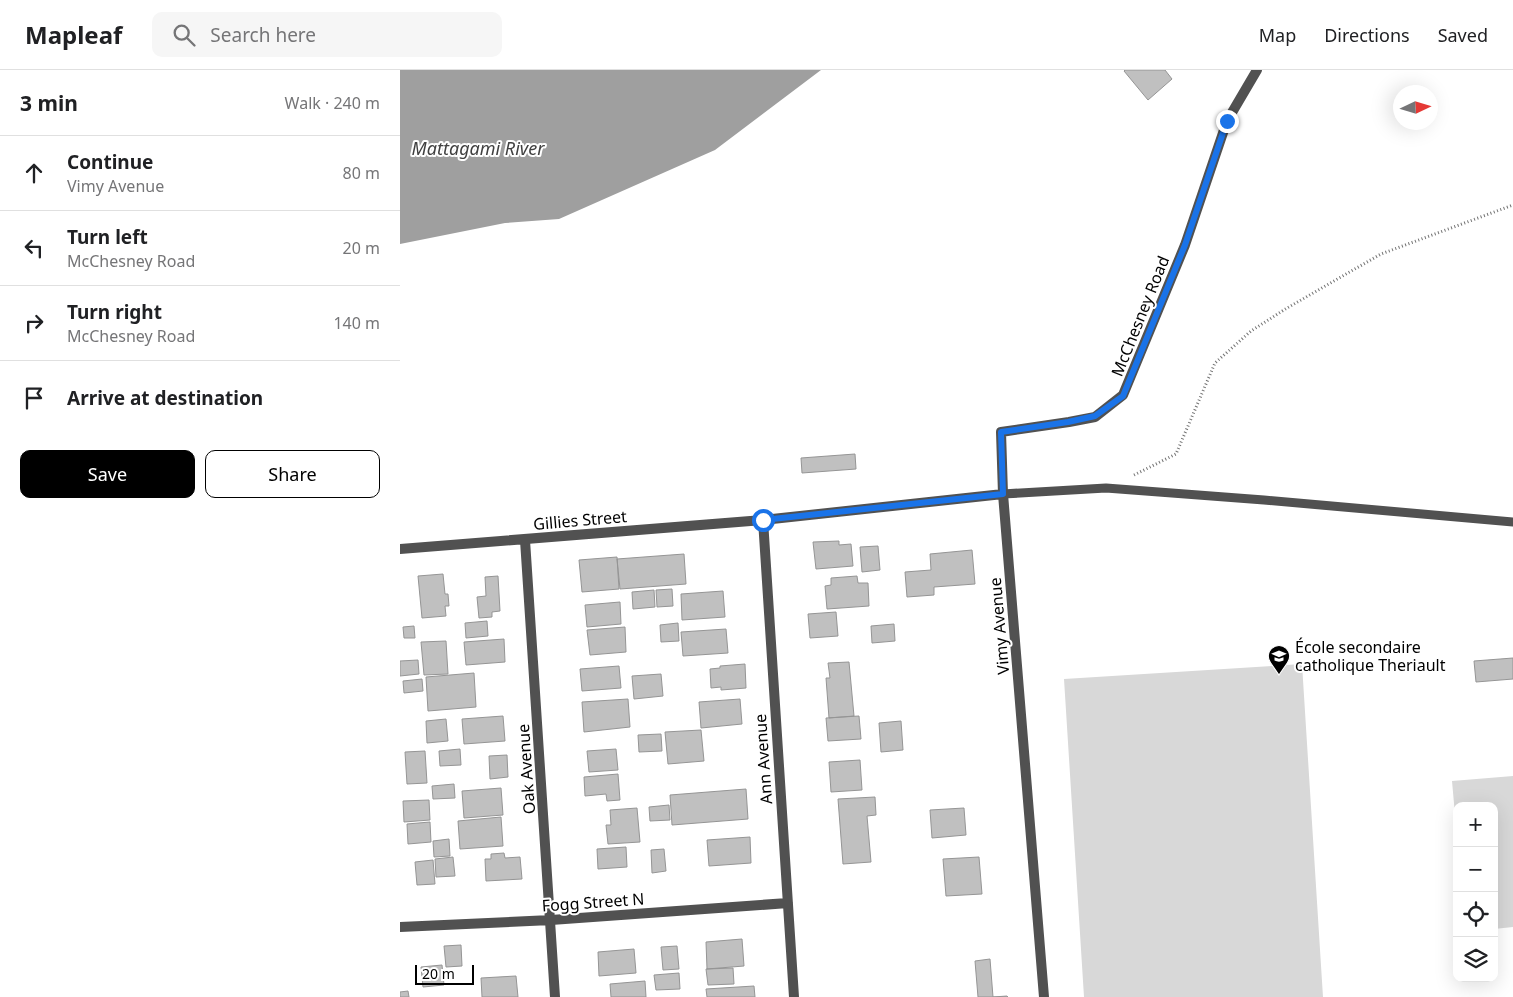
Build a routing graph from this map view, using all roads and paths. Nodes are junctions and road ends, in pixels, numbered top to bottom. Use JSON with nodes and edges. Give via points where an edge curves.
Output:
{"nodes":[{"id":1,"x":1258,"y":70,"type":"edge"},
{"id":2,"x":1513,"y":206,"type":"edge"},
{"id":3,"x":1132,"y":476,"type":"dead end"},
{"id":4,"x":1003,"y":494,"type":"junction"},
{"id":5,"x":763,"y":520,"type":"junction"},
{"id":6,"x":1513,"y":522,"type":"edge"},
{"id":7,"x":525,"y":540,"type":"junction"},
{"id":8,"x":400,"y":549,"type":"edge"},
{"id":9,"x":788,"y":903,"type":"junction"},
{"id":10,"x":551,"y":920,"type":"junction"},
{"id":11,"x":400,"y":927,"type":"edge"},
{"id":12,"x":555,"y":997,"type":"edge"},
{"id":13,"x":794,"y":997,"type":"edge"},
{"id":14,"x":1044,"y":997,"type":"edge"}],
"edges":[{"from":1,"to":4,"type":"street","name":"McChesney Road","via":[[1227,121],[1185,245],[1123,396],[1095,416],[1001,432]]},
{"from":2,"to":3,"type":"path","via":[[1381,254],[1251,331],[1215,364],[1176,454]]},
{"from":4,"to":5,"type":"street"},
{"from":4,"to":6,"type":"lane","via":[[1106,488]]},
{"from":4,"to":14,"type":"street","name":"Vimy Avenue"},
{"from":5,"to":7,"type":"street","name":"Gillies Street"},
{"from":5,"to":9,"type":"street","name":"Ann Avenue"},
{"from":7,"to":8,"type":"street","name":"Gillies Street"},
{"from":7,"to":10,"type":"street","name":"Oak Avenue"},
{"from":9,"to":10,"type":"street","name":"Fogg Street N"},
{"from":9,"to":13,"type":"street","name":"Ann Avenue"},
{"from":10,"to":11,"type":"street","name":"Fogg Street N"},
{"from":10,"to":12,"type":"street","name":"Oak Avenue"}]}
